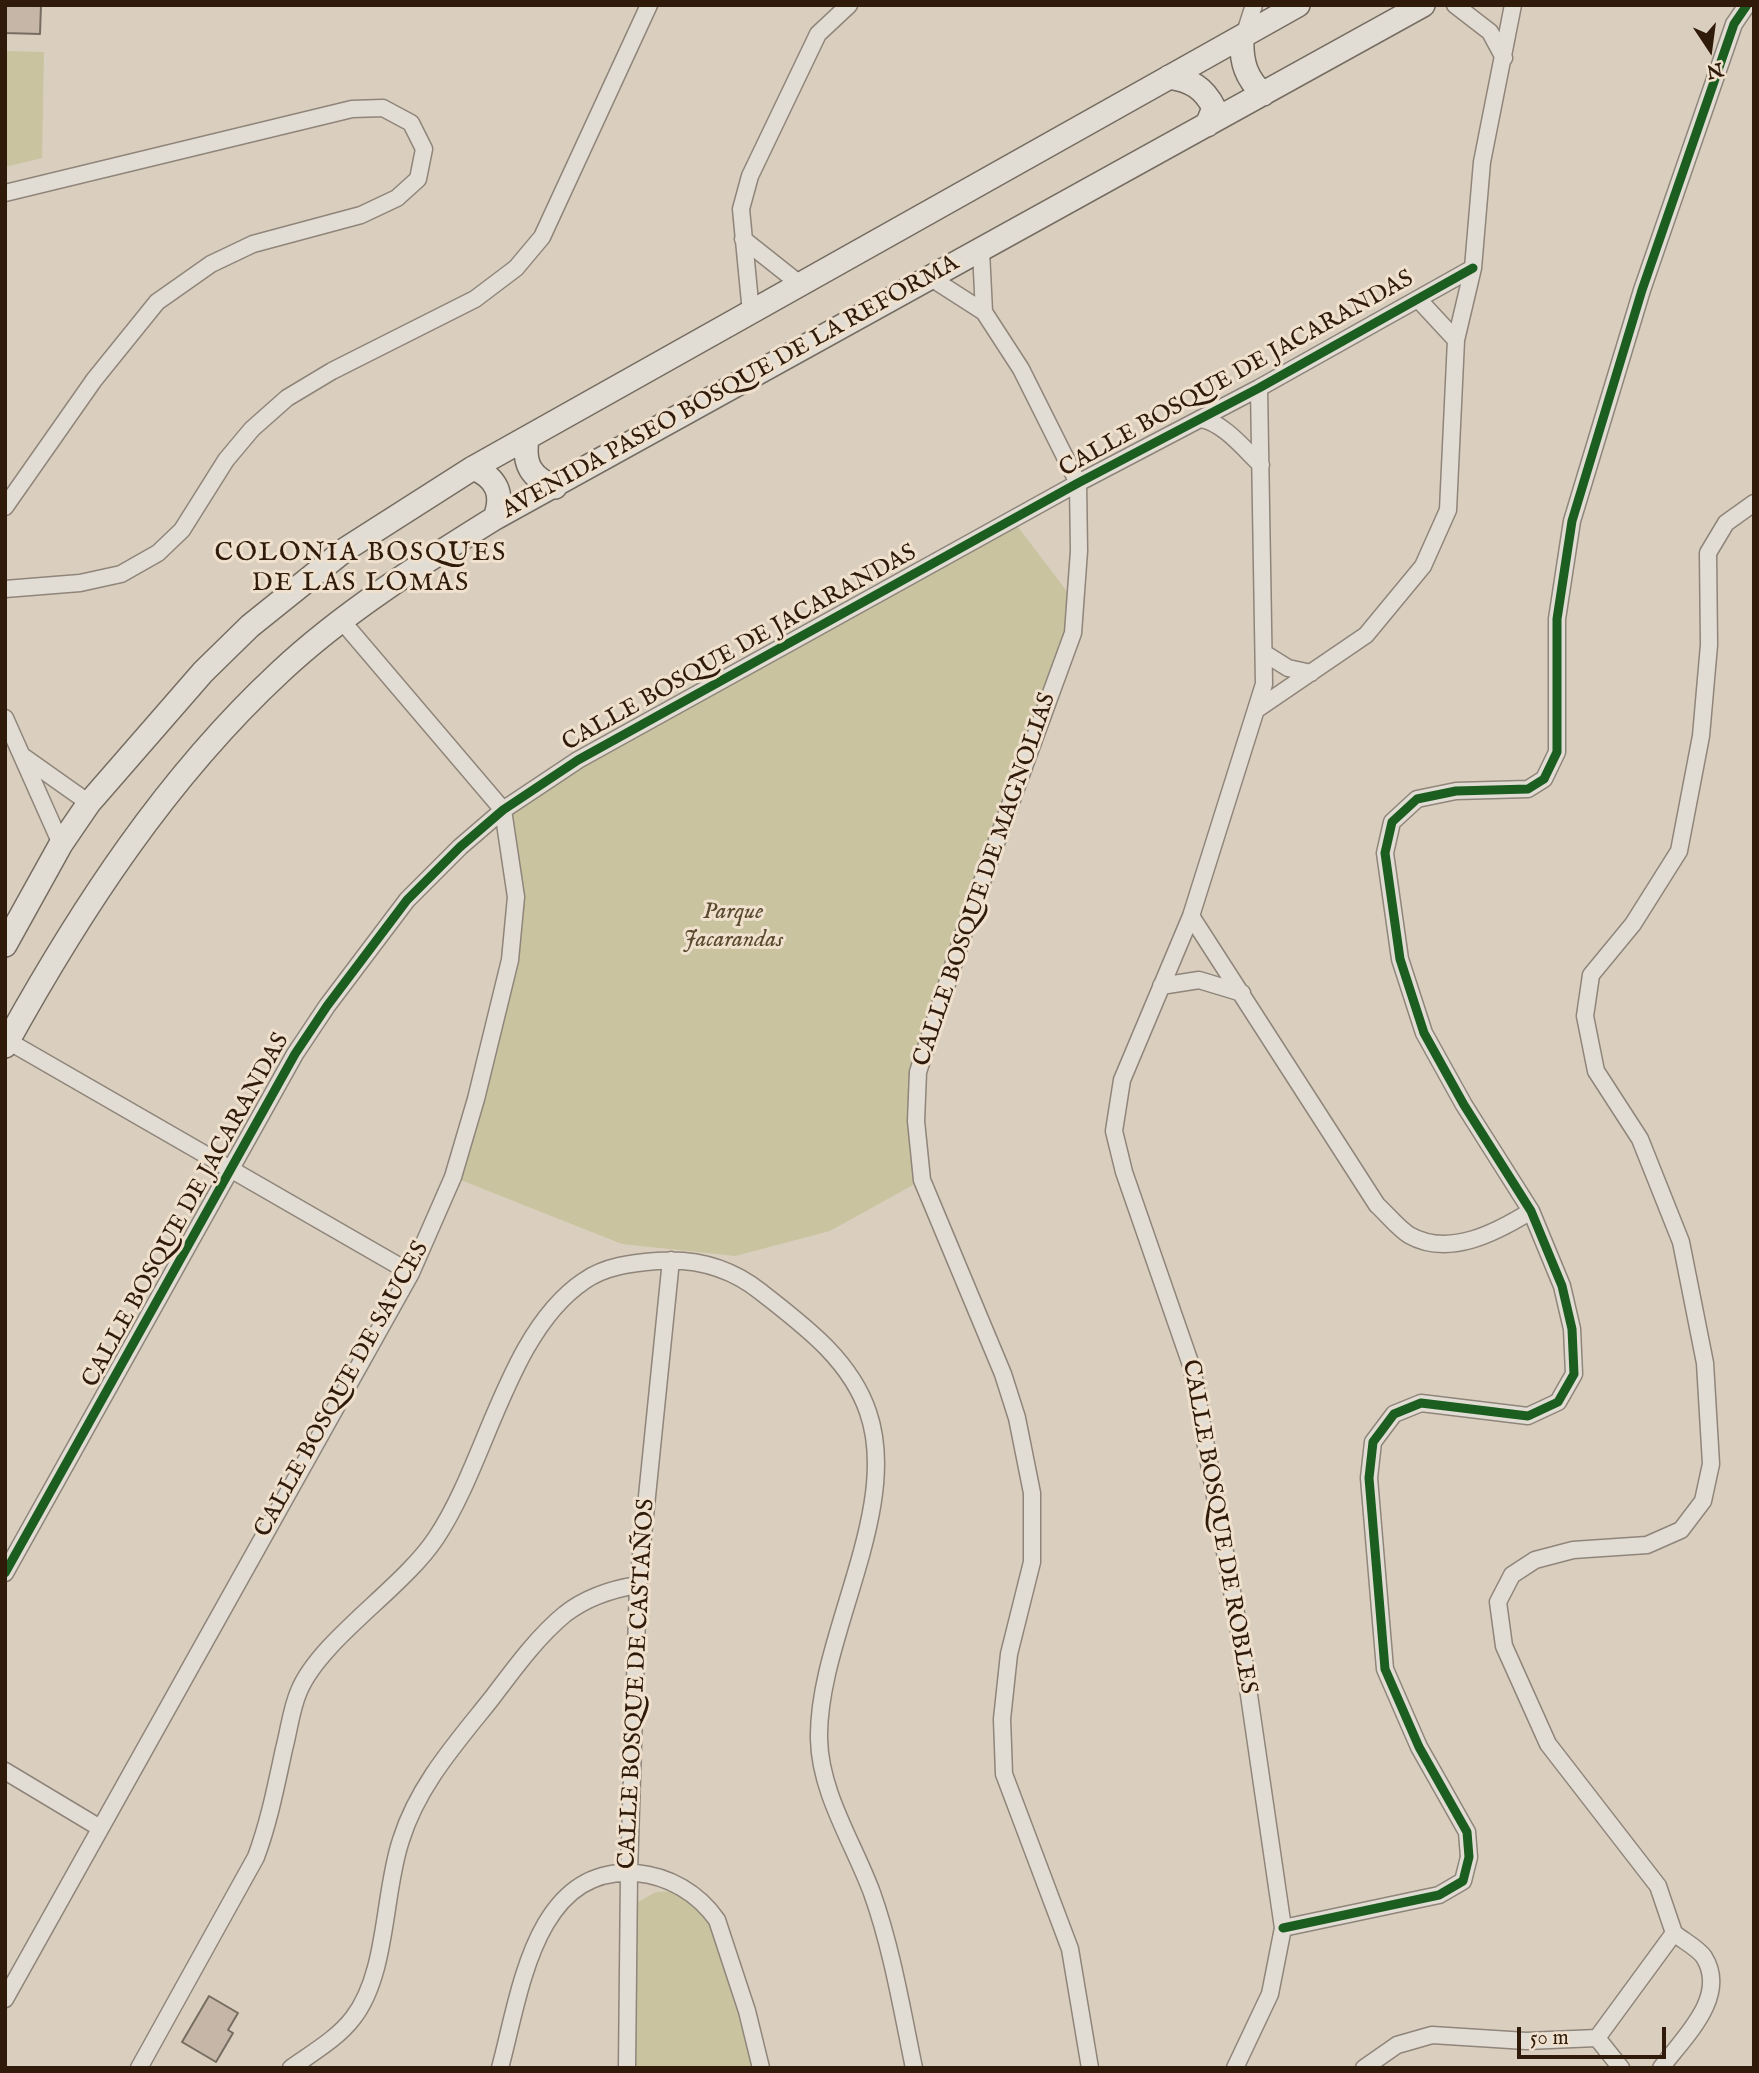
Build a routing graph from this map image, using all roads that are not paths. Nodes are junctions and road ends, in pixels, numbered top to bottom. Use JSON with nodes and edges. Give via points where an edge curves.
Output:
{"nodes":[{"id":1,"x":649,"y":5,"type":"edge"},
{"id":2,"x":849,"y":5,"type":"edge"},
{"id":3,"x":1254,"y":5,"type":"edge"},
{"id":4,"x":1298,"y":5,"type":"edge"},
{"id":5,"x":1423,"y":5,"type":"edge"},
{"id":6,"x":1455,"y":5,"type":"edge"},
{"id":7,"x":1513,"y":5,"type":"edge"},
{"id":8,"x":1747,"y":5,"type":"edge"},
{"id":9,"x":1242,"y":39,"type":"junction"},
{"id":10,"x":1504,"y":58,"type":"junction"},
{"id":11,"x":1169,"y":78,"type":"junction"},
{"id":12,"x":1263,"y":94,"type":"junction"},
{"id":13,"x":1208,"y":125,"type":"junction"},
{"id":14,"x":5,"y":193,"type":"edge"},
{"id":15,"x":743,"y":239,"type":"junction"},
{"id":16,"x":981,"y":251,"type":"junction"},
{"id":17,"x":1472,"y":268,"type":"junction"},
{"id":18,"x":931,"y":278,"type":"junction"},
{"id":19,"x":801,"y":285,"type":"junction"},
{"id":20,"x":1418,"y":299,"type":"junction"},
{"id":21,"x":984,"y":312,"type":"junction"},
{"id":22,"x":751,"y":313,"type":"junction"},
{"id":23,"x":1456,"y":340,"type":"junction"},
{"id":24,"x":1259,"y":388,"type":"junction"},
{"id":25,"x":1201,"y":419,"type":"junction"},
{"id":26,"x":527,"y":439,"type":"junction"},
{"id":27,"x":1261,"y":465,"type":"junction"},
{"id":28,"x":473,"y":468,"type":"junction"},
{"id":29,"x":1078,"y":483,"type":"junction"},
{"id":30,"x":555,"y":487,"type":"junction"},
{"id":31,"x":1754,"y":503,"type":"edge"},
{"id":32,"x":5,"y":507,"type":"edge"},
{"id":33,"x":495,"y":518,"type":"junction"},
{"id":34,"x":5,"y":589,"type":"edge"},
{"id":35,"x":342,"y":621,"type":"junction"},
{"id":36,"x":1264,"y":653,"type":"junction"},
{"id":37,"x":1311,"y":673,"type":"junction"},
{"id":38,"x":1256,"y":710,"type":"junction"},
{"id":39,"x":5,"y":718,"type":"edge"},
{"id":40,"x":24,"y":757,"type":"junction"},
{"id":41,"x":89,"y":803,"type":"junction"},
{"id":42,"x":503,"y":810,"type":"junction"},
{"id":43,"x":61,"y":844,"type":"junction"},
{"id":44,"x":1191,"y":916,"type":"junction"},
{"id":45,"x":5,"y":945,"type":"edge"},
{"id":46,"x":1161,"y":986,"type":"junction"},
{"id":47,"x":1242,"y":993,"type":"junction"},
{"id":48,"x":7,"y":1044,"type":"edge"},
{"id":49,"x":233,"y":1168,"type":"junction"},
{"id":50,"x":1531,"y":1211,"type":"junction"},
{"id":51,"x":671,"y":1260,"type":"junction"},
{"id":52,"x":411,"y":1273,"type":"junction"},
{"id":53,"x":5,"y":1573,"type":"edge"},
{"id":54,"x":638,"y":1586,"type":"junction"},
{"id":55,"x":5,"y":1771,"type":"edge"},
{"id":56,"x":100,"y":1829,"type":"junction"},
{"id":57,"x":629,"y":1873,"type":"junction"},
{"id":58,"x":1283,"y":1928,"type":"junction"},
{"id":59,"x":1674,"y":1933,"type":"junction"},
{"id":60,"x":5,"y":1999,"type":"edge"},
{"id":61,"x":1597,"y":2038,"type":"junction"},
{"id":62,"x":139,"y":2068,"type":"edge"},
{"id":63,"x":291,"y":2068,"type":"edge"},
{"id":64,"x":500,"y":2068,"type":"edge"},
{"id":65,"x":626,"y":2068,"type":"edge"},
{"id":66,"x":761,"y":2068,"type":"edge"},
{"id":67,"x":914,"y":2068,"type":"edge"},
{"id":68,"x":1090,"y":2068,"type":"edge"},
{"id":69,"x":1235,"y":2068,"type":"edge"},
{"id":70,"x":1364,"y":2068,"type":"edge"},
{"id":71,"x":1621,"y":2068,"type":"edge"},
{"id":72,"x":1661,"y":2068,"type":"edge"}],
"edges":[{"from":1,"to":34,"type":"street","via":[[542,237],[516,268],[475,299],[286,398],[226,460],[182,530],[158,553],[121,574],[80,583]]},
{"from":2,"to":15,"type":"street","via":[[818,34],[755,164],[741,209]]},
{"from":3,"to":9,"type":"street"},
{"from":4,"to":9,"type":"main road"},
{"from":5,"to":12,"type":"main road","name":"AVENIDA PASEO BOSQUE DE LA REFORMA"},
{"from":6,"to":10,"type":"street","via":[[1490,32]]},
{"from":7,"to":10,"type":"street"},
{"from":8,"to":50,"type":"street","via":[[1734,24],[1642,290],[1572,522],[1557,619],[1556,752],[1544,779],[1528,789],[1456,791],[1417,799],[1392,822],[1385,853],[1400,959],[1424,1033]]},
{"from":9,"to":11,"type":"main road"},
{"from":9,"to":12,"type":"main road","via":[[1244,68]]},
{"from":10,"to":17,"type":"street","via":[[1482,162]]},
{"from":11,"to":13,"type":"main road","via":[[1186,80],[1207,93],[1214,108]]},
{"from":11,"to":19,"type":"main road"},
{"from":12,"to":13,"type":"main road","name":"AVENIDA PASEO BOSQUE DE LA REFORMA"},
{"from":13,"to":16,"type":"main road","name":"AVENIDA PASEO BOSQUE DE LA REFORMA"},
{"from":14,"to":32,"type":"street","via":[[352,109],[383,108],[411,123],[424,149],[418,179],[397,198],[361,215],[253,244],[211,264],[157,302],[94,380]]},
{"from":15,"to":19,"type":"street"},
{"from":15,"to":22,"type":"street"},
{"from":16,"to":18,"type":"main road","name":"AVENIDA PASEO BOSQUE DE LA REFORMA"},
{"from":16,"to":21,"type":"street"},
{"from":17,"to":20,"type":"street","name":"CALLE BOSQUE DE JACARANDAS"},
{"from":17,"to":23,"type":"street"},
{"from":18,"to":21,"type":"street","name":"CALLE BOSQUE DE MAGNOLIAS"},
{"from":18,"to":30,"type":"main road","name":"AVENIDA PASEO BOSQUE DE LA REFORMA"},
{"from":19,"to":22,"type":"main road"},
{"from":20,"to":23,"type":"street"},
{"from":20,"to":24,"type":"street","name":"CALLE BOSQUE DE JACARANDAS"},
{"from":21,"to":29,"type":"street","name":"CALLE BOSQUE DE MAGNOLIAS","via":[[1021,369]]},
{"from":22,"to":26,"type":"main road"},
{"from":23,"to":37,"type":"street","via":[[1448,510],[1423,566],[1366,635]]},
{"from":24,"to":25,"type":"street","name":"CALLE BOSQUE DE JACARANDAS"},
{"from":24,"to":27,"type":"street","name":"CALLE BOSQUE DE ROBLES"},
{"from":25,"to":27,"type":"street","via":[[1208,419]]},
{"from":25,"to":29,"type":"street","name":"CALLE BOSQUE DE JACARANDAS"},
{"from":26,"to":28,"type":"main road"},
{"from":26,"to":30,"type":"main road","via":[[525,455],[530,470]]},
{"from":27,"to":36,"type":"street","name":"CALLE BOSQUE DE ROBLES"},
{"from":28,"to":33,"type":"main road","via":[[488,474],[498,487],[501,503]]},
{"from":28,"to":41,"type":"main road","via":[[346,549],[250,626],[203,672]]},
{"from":29,"to":42,"type":"street","name":"CALLE BOSQUE DE JACARANDAS","via":[[578,760]]},
{"from":29,"to":68,"type":"street","name":"CALLE BOSQUE DE MAGNOLIAS","via":[[1073,633],[918,1072],[916,1121],[922,1180],[1003,1374],[1032,1493],[1032,1562],[1009,1654],[1002,1719],[1004,1774],[1070,1949]]},
{"from":30,"to":33,"type":"main road","name":"AVENIDA PASEO BOSQUE DE LA REFORMA"},
{"from":31,"to":59,"type":"street","via":[[1726,523],[1708,553],[1709,645],[1701,736],[1679,851],[1633,924],[1591,975],[1585,1016],[1596,1071],[1640,1139],[1681,1242],[1705,1363],[1711,1464],[1703,1501],[1681,1530],[1647,1545],[1573,1550],[1535,1560],[1512,1576],[1498,1602],[1504,1646],[1548,1744],[1658,1886]]},
{"from":33,"to":35,"type":"main road","name":"AVENIDA PASEO BOSQUE DE LA REFORMA"},
{"from":35,"to":42,"type":"street"},
{"from":35,"to":48,"type":"main road","name":"AVENIDA PASEO BOSQUE DE LA REFORMA","via":[[281,670],[217,734],[151,814],[86,910]]},
{"from":36,"to":37,"type":"street","via":[[1288,668]]},
{"from":36,"to":38,"type":"street","name":"CALLE BOSQUE DE ROBLES","via":[[1264,684]]},
{"from":37,"to":38,"type":"street"},
{"from":38,"to":44,"type":"street","name":"CALLE BOSQUE DE ROBLES"},
{"from":39,"to":40,"type":"street"},
{"from":40,"to":41,"type":"street"},
{"from":40,"to":43,"type":"street"},
{"from":41,"to":43,"type":"main road"},
{"from":42,"to":49,"type":"street","name":"CALLE BOSQUE DE JACARANDAS","via":[[407,900],[360,960],[295,1054]]},
{"from":42,"to":52,"type":"street","name":"CALLE BOSQUE DE SAUCES","via":[[516,897],[510,960],[453,1177]]},
{"from":43,"to":45,"type":"main road"},
{"from":44,"to":46,"type":"street","name":"CALLE BOSQUE DE ROBLES"},
{"from":44,"to":47,"type":"street"},
{"from":46,"to":47,"type":"street","via":[[1199,980]]},
{"from":46,"to":58,"type":"street","name":"CALLE BOSQUE DE ROBLES","via":[[1122,1080],[1114,1131],[1192,1368],[1242,1647]]},
{"from":47,"to":50,"type":"street","via":[[1377,1205],[1409,1235],[1435,1243],[1470,1241]]},
{"from":48,"to":49,"type":"street"},
{"from":49,"to":52,"type":"street"},
{"from":49,"to":53,"type":"street","name":"CALLE BOSQUE DE JACARANDAS"},
{"from":50,"to":58,"type":"street","via":[[1562,1286],[1572,1329],[1574,1374],[1558,1402],[1528,1416],[1421,1403],[1394,1414],[1373,1442],[1369,1478],[1385,1669],[1419,1747],[1467,1832],[1469,1857],[1463,1881],[1439,1895]]},
{"from":51,"to":54,"type":"street","name":"CALLE BOSQUE DE CASTAÑOS"},
{"from":51,"to":62,"type":"street","via":[[625,1264],[586,1279],[553,1306],[527,1345],[462,1492],[435,1541],[324,1655],[300,1689],[256,1857]]},
{"from":51,"to":67,"type":"street","via":[[711,1265],[746,1280],[814,1335],[847,1370],[868,1412],[875,1453],[871,1512],[825,1681],[819,1740],[827,1785],[876,1908]]},
{"from":52,"to":56,"type":"street","name":"CALLE BOSQUE DE SAUCES"},
{"from":54,"to":57,"type":"street","name":"CALLE BOSQUE DE CASTAÑOS"},
{"from":54,"to":63,"type":"street","via":[[594,1596],[565,1614],[518,1664],[447,1755],[418,1797],[400,1841],[378,1952],[354,2018]]},
{"from":55,"to":56,"type":"street"},
{"from":56,"to":60,"type":"street","name":"CALLE BOSQUE DE SAUCES"},
{"from":57,"to":64,"type":"street","via":[[590,1880],[567,1895],[550,1916],[535,1942]]},
{"from":57,"to":65,"type":"street","name":"CALLE BOSQUE DE CASTAÑOS"},
{"from":57,"to":66,"type":"street","via":[[660,1878],[687,1890],[717,1920]]},
{"from":58,"to":69,"type":"street","name":"CALLE BOSQUE DE ROBLES","via":[[1270,1994]]},
{"from":59,"to":61,"type":"street"},
{"from":59,"to":72,"type":"street","via":[[1704,1956],[1712,1983],[1707,2007]]},
{"from":61,"to":70,"type":"street","via":[[1526,2042],[1432,2035],[1397,2045]]},
{"from":61,"to":71,"type":"street"}]}
